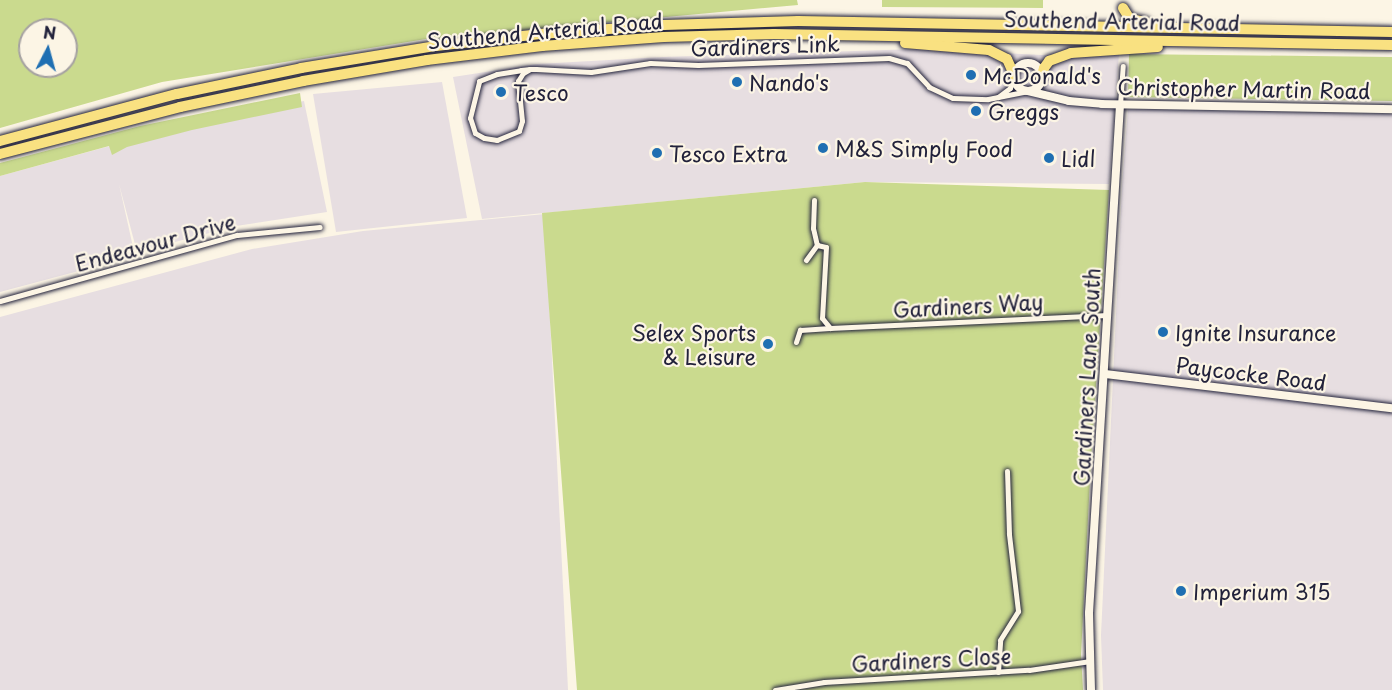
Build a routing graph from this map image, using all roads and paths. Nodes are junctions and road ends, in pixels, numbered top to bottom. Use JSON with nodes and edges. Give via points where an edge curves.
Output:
{"nodes":[{"id":1,"x":1123,"y":4,"type":"edge"},
{"id":2,"x":983,"y":25,"type":"junction"},
{"id":3,"x":1317,"y":31,"type":"junction"},
{"id":4,"x":1392,"y":32,"type":"edge"},
{"id":5,"x":774,"y":34,"type":"junction"},
{"id":6,"x":1317,"y":44,"type":"junction"},
{"id":7,"x":1392,"y":45,"type":"edge"},
{"id":8,"x":1123,"y":66,"type":"dead end"},
{"id":9,"x":530,"y":69,"type":"junction"},
{"id":10,"x":1014,"y":75,"type":"junction"},
{"id":11,"x":1041,"y":78,"type":"junction"},
{"id":12,"x":1028,"y":91,"type":"junction"},
{"id":13,"x":988,"y":99,"type":"junction"},
{"id":14,"x":1061,"y":99,"type":"junction"},
{"id":15,"x":1120,"y":105,"type":"junction"},
{"id":16,"x":1392,"y":109,"type":"edge"},
{"id":17,"x":0,"y":141,"type":"edge"},
{"id":18,"x":0,"y":154,"type":"edge"},
{"id":19,"x":814,"y":200,"type":"dead end"},
{"id":20,"x":320,"y":226,"type":"dead end"},
{"id":21,"x":817,"y":245,"type":"junction"},
{"id":22,"x":806,"y":260,"type":"dead end"},
{"id":23,"x":0,"y":301,"type":"edge"},
{"id":24,"x":1108,"y":315,"type":"junction"},
{"id":25,"x":830,"y":328,"type":"junction"},
{"id":26,"x":796,"y":342,"type":"dead end"},
{"id":27,"x":1105,"y":374,"type":"junction"},
{"id":28,"x":1392,"y":408,"type":"edge"},
{"id":29,"x":1007,"y":471,"type":"dead end"},
{"id":30,"x":1090,"y":661,"type":"junction"},
{"id":31,"x":998,"y":672,"type":"junction"},
{"id":32,"x":775,"y":690,"type":"edge"},
{"id":33,"x":1091,"y":690,"type":"edge"}],
"edges":[{"from":1,"to":2,"type":"highway","via":[[1118,17],[1109,21]]},
{"from":1,"to":3,"type":"highway","via":[[1126,16],[1136,22]]},
{"from":2,"to":3,"type":"highway","name":"Southend Arterial Road"},
{"from":2,"to":17,"type":"highway","name":"Southend Arterial Road","via":[[798,21],[664,25],[446,45],[301,68],[177,94]]},
{"from":3,"to":4,"type":"highway","name":"Southend Arterial Road"},
{"from":5,"to":6,"type":"highway","name":"Southend Arterial Road"},
{"from":5,"to":10,"type":"highway","via":[[981,48],[1007,59]]},
{"from":5,"to":18,"type":"highway","name":"Southend Arterial Road","via":[[553,45],[427,60],[180,107]]},
{"from":6,"to":7,"type":"highway","name":"Southend Arterial Road"},
{"from":6,"to":11,"type":"highway","via":[[1077,52],[1049,61]]},
{"from":8,"to":15,"type":"street","name":"Gardiners Lane South"},
{"from":9,"to":9,"type":"street","name":"Gardiners Link","via":[[518,81],[522,121],[519,131],[497,140],[475,133],[470,118],[479,81],[503,72]]},
{"from":9,"to":13,"type":"street","name":"Gardiners Link","via":[[591,72],[650,63],[698,65],[889,58],[907,63],[929,87],[946,97]]},
{"from":10,"to":11,"type":"street","via":[[1020,65],[1029,63],[1036,66]]},
{"from":10,"to":12,"type":"street","via":[[1017,87]]},
{"from":10,"to":13,"type":"street","via":[[1005,92]]},
{"from":11,"to":12,"type":"street","via":[[1038,86]]},
{"from":11,"to":14,"type":"street","via":[[1045,90]]},
{"from":12,"to":13,"type":"street","name":"Gardiners Link"},
{"from":12,"to":14,"type":"street","name":"Christopher Martin Road"},
{"from":14,"to":15,"type":"street","name":"Christopher Martin Road"},
{"from":15,"to":16,"type":"street","name":"Christopher Martin Road"},
{"from":15,"to":24,"type":"street","name":"Gardiners Lane South"},
{"from":19,"to":21,"type":"street"},
{"from":20,"to":23,"type":"street","name":"Endeavour Drive","via":[[237,235]]},
{"from":21,"to":22,"type":"street"},
{"from":21,"to":25,"type":"street","via":[[826,247],[822,318]]},
{"from":24,"to":25,"type":"street","name":"Gardiners Way"},
{"from":24,"to":27,"type":"street","name":"Gardiners Lane South"},
{"from":25,"to":26,"type":"street","name":"Gardiners Way","via":[[800,330]]},
{"from":27,"to":28,"type":"street","name":"Paycocke Road"},
{"from":27,"to":30,"type":"street","name":"Gardiners Lane South","via":[[1089,613]]},
{"from":29,"to":31,"type":"street","via":[[1018,611],[1000,640]]},
{"from":30,"to":31,"type":"street","name":"Gardiners Close"},
{"from":30,"to":33,"type":"street","name":"Gardiners Lane South"},
{"from":31,"to":32,"type":"street","name":"Gardiners Close","via":[[822,682]]}]}
